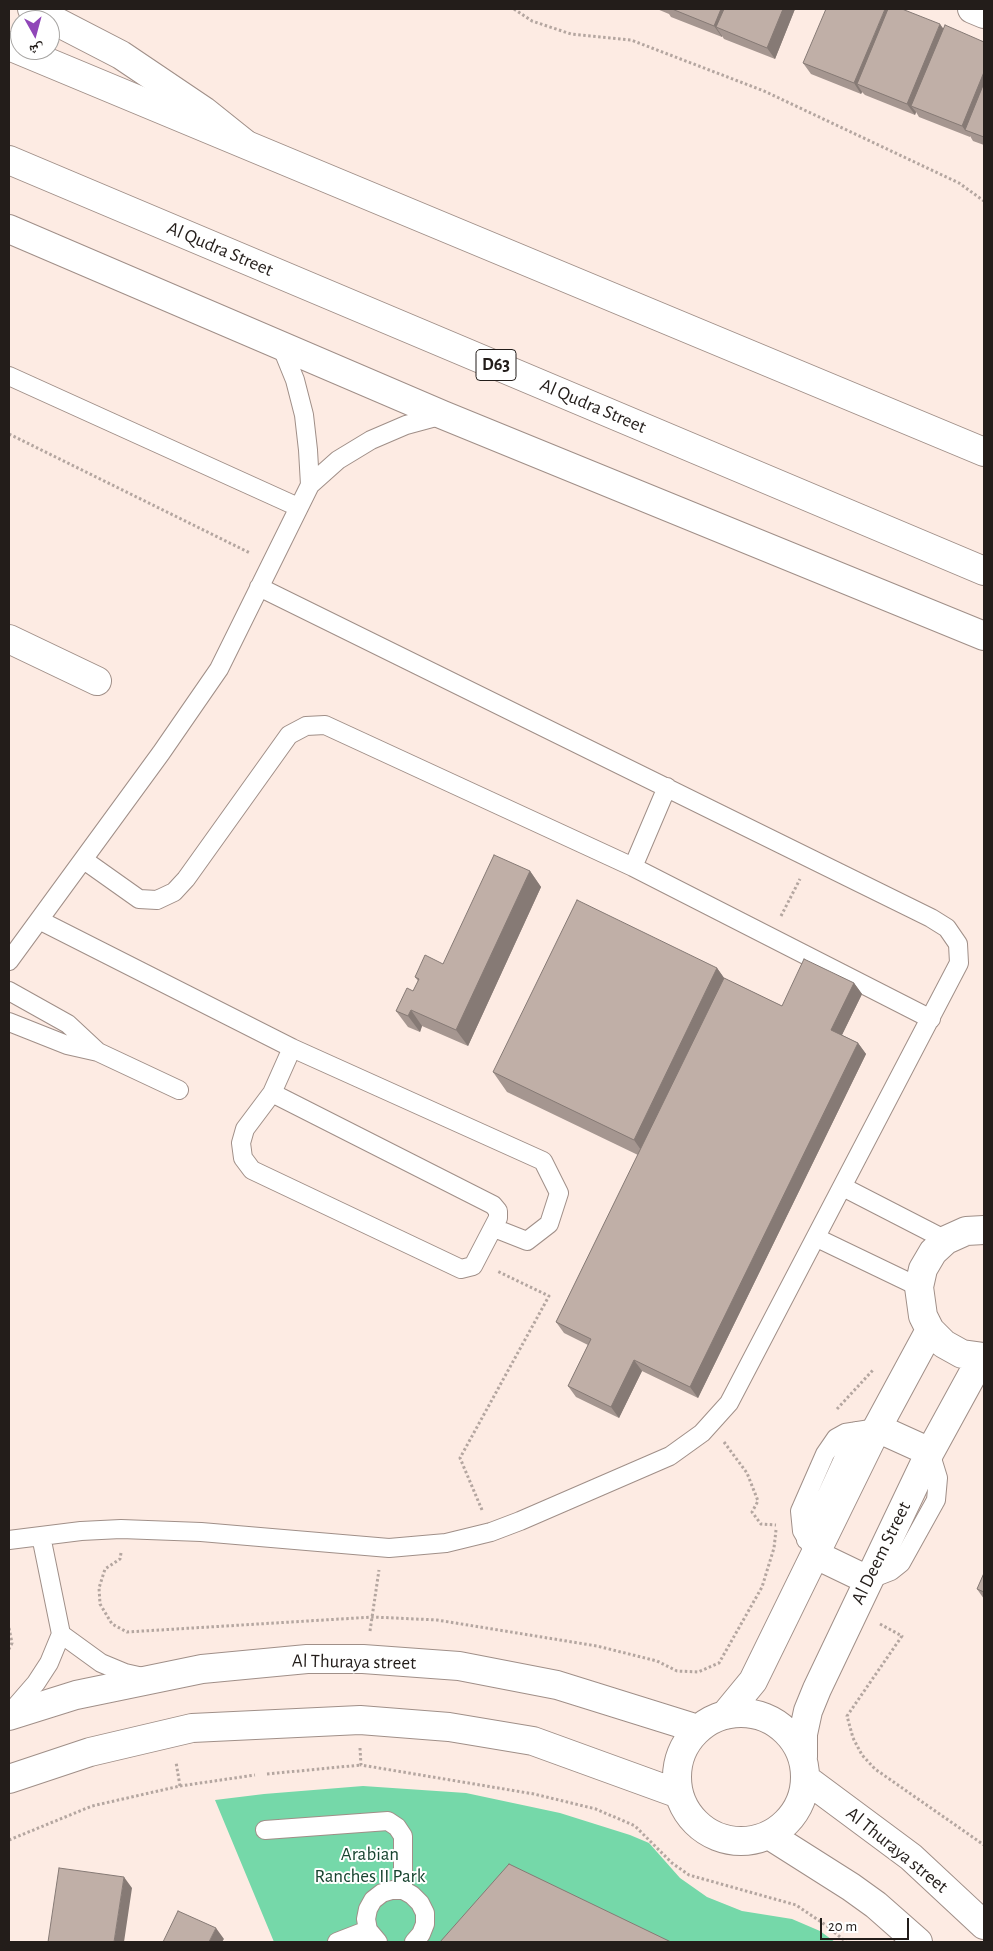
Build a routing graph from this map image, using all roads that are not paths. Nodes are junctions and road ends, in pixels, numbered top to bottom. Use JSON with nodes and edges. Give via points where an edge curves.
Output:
{"nodes":[{"id":1,"x":32,"y":9,"type":"edge"},
{"id":2,"x":972,"y":9,"type":"edge"},
{"id":3,"x":984,"y":14,"type":"edge"},
{"id":4,"x":9,"y":46,"type":"edge"},
{"id":5,"x":244,"y":143,"type":"junction"},
{"id":6,"x":9,"y":160,"type":"edge"},
{"id":7,"x":9,"y":229,"type":"edge"},
{"id":8,"x":282,"y":348,"type":"junction"},
{"id":9,"x":9,"y":376,"type":"edge"},
{"id":10,"x":443,"y":415,"type":"junction"},
{"id":11,"x":984,"y":452,"type":"edge"},
{"id":12,"x":310,"y":485,"type":"junction"},
{"id":13,"x":298,"y":507,"type":"junction"},
{"id":14,"x":984,"y":571,"type":"edge"},
{"id":15,"x":259,"y":587,"type":"junction"},
{"id":16,"x":984,"y":636,"type":"edge"},
{"id":17,"x":9,"y":639,"type":"edge"},
{"id":18,"x":97,"y":682,"type":"dead end"},
{"id":19,"x":666,"y":787,"type":"junction"},
{"id":20,"x":84,"y":860,"type":"junction"},
{"id":21,"x":633,"y":868,"type":"junction"},
{"id":22,"x":39,"y":920,"type":"junction"},
{"id":23,"x":9,"y":961,"type":"edge"},
{"id":24,"x":9,"y":991,"type":"edge"},
{"id":25,"x":931,"y":1019,"type":"junction"},
{"id":26,"x":9,"y":1022,"type":"edge"},
{"id":27,"x":292,"y":1048,"type":"junction"},
{"id":28,"x":98,"y":1052,"type":"junction"},
{"id":29,"x":179,"y":1090,"type":"dead end"},
{"id":30,"x":272,"y":1093,"type":"junction"},
{"id":31,"x":843,"y":1187,"type":"junction"},
{"id":32,"x":494,"y":1228,"type":"junction"},
{"id":33,"x":984,"y":1230,"type":"edge"},
{"id":34,"x":817,"y":1238,"type":"junction"},
{"id":35,"x":946,"y":1240,"type":"junction"},
{"id":36,"x":919,"y":1287,"type":"junction"},
{"id":37,"x":930,"y":1330,"type":"junction"},
{"id":38,"x":983,"y":1357,"type":"edge"},
{"id":39,"x":866,"y":1430,"type":"junction"},
{"id":40,"x":932,"y":1460,"type":"junction"},
{"id":41,"x":41,"y":1536,"type":"junction"},
{"id":42,"x":9,"y":1540,"type":"edge"},
{"id":43,"x":811,"y":1547,"type":"junction"},
{"id":44,"x":874,"y":1578,"type":"junction"},
{"id":45,"x":60,"y":1634,"type":"junction"},
{"id":46,"x":151,"y":1678,"type":"junction"},
{"id":47,"x":9,"y":1715,"type":"edge"},
{"id":48,"x":725,"y":1715,"type":"junction"},
{"id":49,"x":698,"y":1729,"type":"junction"},
{"id":50,"x":804,"y":1768,"type":"junction"},
{"id":51,"x":9,"y":1780,"type":"edge"},
{"id":52,"x":679,"y":1794,"type":"junction"},
{"id":53,"x":265,"y":1830,"type":"dead end"},
{"id":54,"x":769,"y":1835,"type":"junction"},
{"id":55,"x":403,"y":1890,"type":"junction"},
{"id":56,"x":984,"y":1925,"type":"edge"},
{"id":57,"x":373,"y":1936,"type":"edge"},
{"id":58,"x":337,"y":1942,"type":"edge"},
{"id":59,"x":414,"y":1942,"type":"edge"},
{"id":60,"x":918,"y":1942,"type":"edge"}],
"edges":[{"from":1,"to":5,"type":"main road","via":[[121,55],[198,106]]},
{"from":2,"to":3,"type":"main road"},
{"from":4,"to":5,"type":"main road"},
{"from":5,"to":11,"type":"main road"},
{"from":6,"to":14,"type":"main road","name":"Al Qudra Street","number":"D63"},
{"from":7,"to":8,"type":"main road"},
{"from":8,"to":10,"type":"main road"},
{"from":8,"to":12,"type":"lane","via":[[304,415]]},
{"from":9,"to":13,"type":"lane"},
{"from":10,"to":12,"type":"lane","via":[[406,425],[371,440],[338,460]]},
{"from":10,"to":16,"type":"main road"},
{"from":12,"to":13,"type":"lane"},
{"from":13,"to":15,"type":"lane"},
{"from":15,"to":19,"type":"lane"},
{"from":15,"to":20,"type":"lane","via":[[219,668]]},
{"from":17,"to":18,"type":"main road"},
{"from":19,"to":21,"type":"lane"},
{"from":19,"to":25,"type":"lane","via":[[947,928],[958,944],[959,963]]},
{"from":20,"to":21,"type":"lane","via":[[139,899],[157,900],[174,892],[289,735],[306,726],[326,725]]},
{"from":20,"to":22,"type":"lane"},
{"from":21,"to":25,"type":"lane"},
{"from":22,"to":23,"type":"lane"},
{"from":22,"to":27,"type":"lane"},
{"from":24,"to":28,"type":"lane","via":[[68,1024]]},
{"from":25,"to":31,"type":"lane"},
{"from":26,"to":28,"type":"lane","via":[[67,1045]]},
{"from":27,"to":30,"type":"lane"},
{"from":27,"to":32,"type":"lane","via":[[544,1161],[559,1193],[549,1224],[527,1242]]},
{"from":28,"to":29,"type":"lane"},
{"from":30,"to":32,"type":"lane","via":[[493,1205],[498,1211]]},
{"from":30,"to":32,"type":"lane","via":[[245,1129],[241,1144],[243,1158],[252,1170],[461,1270],[473,1266]]},
{"from":31,"to":34,"type":"lane"},
{"from":31,"to":35,"type":"lane"},
{"from":33,"to":35,"type":"main road","via":[[966,1231]]},
{"from":34,"to":36,"type":"lane"},
{"from":34,"to":41,"type":"lane","via":[[729,1403],[702,1433],[670,1456],[633,1474],[491,1532],[446,1543],[380,1547],[121,1529]]},
{"from":35,"to":36,"type":"main road","via":[[933,1252],[923,1269]]},
{"from":36,"to":37,"type":"main road","via":[[923,1316]]},
{"from":37,"to":38,"type":"main road","via":[[944,1344],[962,1354]]},
{"from":37,"to":39,"type":"main road"},
{"from":38,"to":40,"type":"main road","name":"Al Deem Street"},
{"from":39,"to":40,"type":"main road"},
{"from":39,"to":43,"type":"main road"},
{"from":40,"to":44,"type":"main road","name":"Al Deem Street"},
{"from":41,"to":42,"type":"lane"},
{"from":41,"to":45,"type":"lane"},
{"from":43,"to":44,"type":"main road"},
{"from":43,"to":48,"type":"main road","via":[[802,1585],[753,1681]]},
{"from":44,"to":50,"type":"main road","name":"Al Deem Street","via":[[854,1611],[808,1710],[803,1734]]},
{"from":45,"to":46,"type":"lane","via":[[101,1663],[125,1673]]},
{"from":45,"to":47,"type":"lane","name":"Al Thuraya street","via":[[49,1663]]},
{"from":46,"to":47,"type":"main road","name":"Al Thuraya street"},
{"from":46,"to":49,"type":"main road","name":"Al Thuraya street","via":[[255,1662],[363,1658],[459,1666],[557,1684]]},
{"from":48,"to":49,"type":"main road"},
{"from":48,"to":50,"type":"main road","via":[[744,1712],[763,1716],[780,1725],[794,1740]]},
{"from":49,"to":52,"type":"main road","via":[[684,1748],[677,1770]]},
{"from":50,"to":54,"type":"main road","via":[[803,1796],[796,1812]]},
{"from":50,"to":56,"type":"main road","name":"Al Thuraya street"},
{"from":51,"to":52,"type":"main road","via":[[90,1752],[192,1728],[360,1720],[449,1727],[533,1741]]},
{"from":52,"to":54,"type":"main road","via":[[689,1814],[705,1830],[725,1839],[747,1841]]},
{"from":53,"to":55,"type":"lane","via":[[388,1821],[403,1836]]},
{"from":54,"to":60,"type":"main road","via":[[870,1900]]},
{"from":55,"to":57,"type":"lane","via":[[382,1893],[373,1900],[367,1914]]},
{"from":55,"to":59,"type":"lane","via":[[420,1903],[424,1913],[425,1924]]},
{"from":57,"to":58,"type":"lane"}]}
